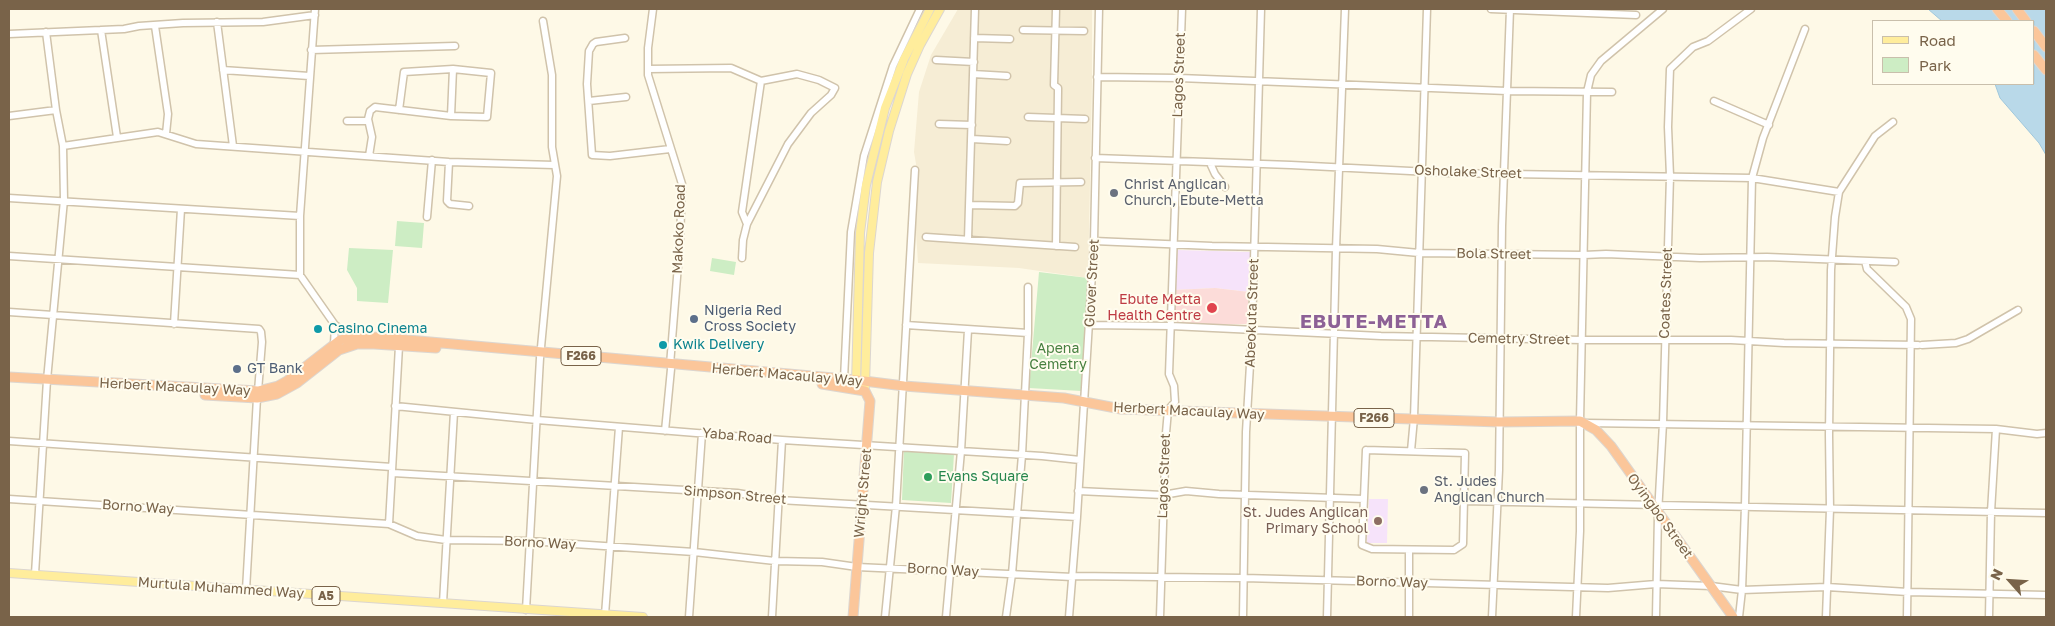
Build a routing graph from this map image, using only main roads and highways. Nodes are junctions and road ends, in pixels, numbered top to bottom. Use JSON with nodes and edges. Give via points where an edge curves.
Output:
{"nodes":[{"id":1,"x":930,"y":9,"type":"edge"},
{"id":2,"x":940,"y":9,"type":"edge"},
{"id":3,"x":1997,"y":9,"type":"edge"},
{"id":4,"x":2017,"y":9,"type":"edge"},
{"id":5,"x":2005,"y":20,"type":"edge"},
{"id":6,"x":2025,"y":20,"type":"edge"},
{"id":7,"x":2035,"y":32,"type":"edge"},
{"id":8,"x":2046,"y":47,"type":"edge"},
{"id":9,"x":2035,"y":56,"type":"edge"},
{"id":10,"x":2046,"y":70,"type":"edge"},
{"id":11,"x":541,"y":356,"type":"junction"},
{"id":12,"x":9,"y":377,"type":"edge"},
{"id":13,"x":46,"y":382,"type":"junction"},
{"id":14,"x":9,"y":383,"type":"edge"},
{"id":15,"x":861,"y":385,"type":"junction"},
{"id":16,"x":257,"y":395,"type":"junction"},
{"id":17,"x":1583,"y":422,"type":"joint"},
{"id":18,"x":9,"y":573,"type":"edge"},
{"id":19,"x":643,"y":617,"type":"edge"},
{"id":20,"x":853,"y":617,"type":"edge"},
{"id":21,"x":1733,"y":617,"type":"edge"}],
"edges":[{"from":1,"to":15,"type":"main road","via":[[904,59],[885,108],[866,184],[860,233]]},
{"from":2,"to":15,"type":"main road","via":[[904,82],[877,182],[868,253]]},
{"from":3,"to":5,"type":"highway"},
{"from":4,"to":6,"type":"highway"},
{"from":7,"to":8,"type":"highway"},
{"from":9,"to":10,"type":"highway"},
{"from":11,"to":15,"type":"highway","name":"Herbert Macaulay Way","number":"F266"},
{"from":11,"to":16,"type":"highway","name":"Herbert Macaulay Way","number":"F266","via":[[365,344],[348,346],[289,389],[277,394]]},
{"from":11,"to":16,"type":"highway","name":"Herbert Macaulay Way","number":"F266","via":[[352,337],[334,344],[286,381]]},
{"from":12,"to":13,"type":"highway","name":"Herbert Macaulay Way","number":"F266"},
{"from":13,"to":14,"type":"highway","name":"Herbert Macaulay Way","number":"F266"},
{"from":13,"to":16,"type":"highway","name":"Herbert Macaulay Way","number":"F266"},
{"from":15,"to":17,"type":"highway","name":"Herbert Macaulay Way","number":"F266","via":[[1064,398],[1121,409]]},
{"from":15,"to":20,"type":"highway","name":"Wright Street","via":[[870,401]]},
{"from":17,"to":21,"type":"highway","name":"Oyingbo Street","via":[[1611,446]]},
{"from":18,"to":19,"type":"main road","name":"Murtula Muhammed Way","number":"A5"}]}
